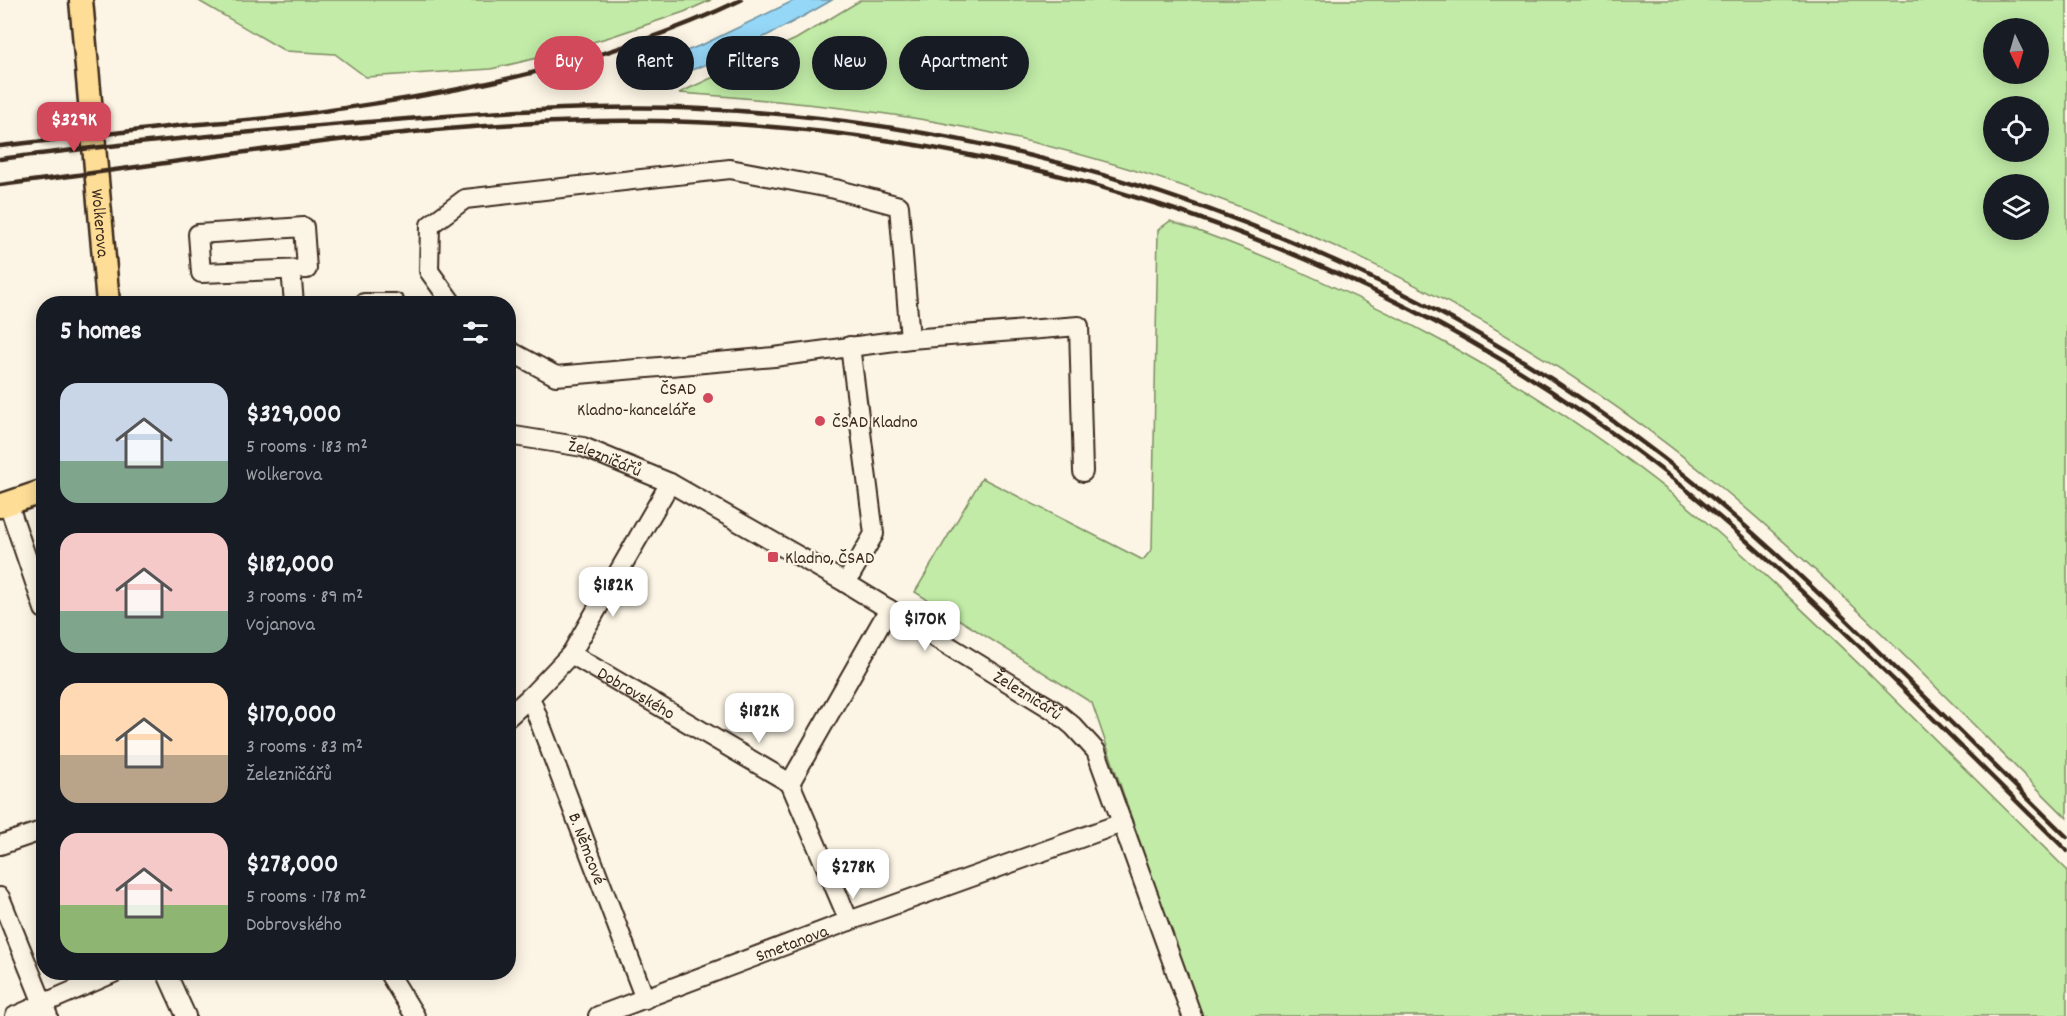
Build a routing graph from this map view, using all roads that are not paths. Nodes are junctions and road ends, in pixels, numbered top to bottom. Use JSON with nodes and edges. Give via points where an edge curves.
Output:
{"nodes":[{"id":1,"x":81,"y":0,"type":"edge"},
{"id":2,"x":291,"y":270,"type":"junction"},
{"id":3,"x":107,"y":296,"type":"edge"},
{"id":4,"x":293,"y":296,"type":"edge"},
{"id":5,"x":447,"y":296,"type":"edge"},
{"id":6,"x":910,"y":339,"type":"junction"},
{"id":7,"x":850,"y":346,"type":"junction"},
{"id":8,"x":516,"y":354,"type":"edge"},
{"id":9,"x":516,"y":439,"type":"edge"},
{"id":10,"x":1083,"y":472,"type":"dead end"},
{"id":11,"x":670,"y":483,"type":"junction"},
{"id":12,"x":36,"y":494,"type":"edge"},
{"id":13,"x":4,"y":505,"type":"edge"},
{"id":14,"x":846,"y":583,"type":"junction"},
{"id":15,"x":36,"y":588,"type":"edge"},
{"id":16,"x":888,"y":609,"type":"junction"},
{"id":17,"x":571,"y":654,"type":"junction"},
{"id":18,"x":530,"y":697,"type":"junction"},
{"id":19,"x":516,"y":710,"type":"edge"},
{"id":20,"x":790,"y":783,"type":"junction"},
{"id":21,"x":1122,"y":823,"type":"junction"},
{"id":22,"x":36,"y":833,"type":"edge"},
{"id":23,"x":0,"y":845,"type":"edge"},
{"id":24,"x":0,"y":897,"type":"edge"},
{"id":25,"x":849,"y":921,"type":"junction"},
{"id":26,"x":101,"y":980,"type":"edge"},
{"id":27,"x":170,"y":980,"type":"edge"},
{"id":28,"x":393,"y":980,"type":"edge"},
{"id":29,"x":645,"y":999,"type":"junction"},
{"id":30,"x":45,"y":1010,"type":"edge"},
{"id":31,"x":15,"y":1016,"type":"edge"},
{"id":32,"x":186,"y":1016,"type":"edge"},
{"id":33,"x":415,"y":1016,"type":"edge"},
{"id":34,"x":598,"y":1016,"type":"edge"},
{"id":35,"x":1192,"y":1016,"type":"edge"}],
"edges":[{"from":1,"to":3,"type":"main road","name":"Wolkerova"},
{"from":2,"to":2,"type":"street","via":[[201,273],[198,234],[304,227],[307,270]]},
{"from":2,"to":4,"type":"street"},
{"from":5,"to":6,"type":"street","via":[[429,271],[430,225],[465,199],[730,169],[899,206]]},
{"from":6,"to":7,"type":"street"},
{"from":6,"to":10,"type":"street","via":[[1079,326]]},
{"from":7,"to":8,"type":"street","via":[[774,357],[556,376]]},
{"from":7,"to":14,"type":"street","via":[[874,534]]},
{"from":9,"to":11,"type":"street","name":"Železničářů","via":[[583,447]]},
{"from":11,"to":14,"type":"street","name":"Železničářů"},
{"from":11,"to":17,"type":"street"},
{"from":12,"to":13,"type":"main road"},
{"from":13,"to":15,"type":"street"},
{"from":14,"to":16,"type":"street","name":"Železničářů"},
{"from":16,"to":20,"type":"street"},
{"from":16,"to":21,"type":"street","name":"Železničářů","via":[[1056,711],[1073,726],[1095,751]]},
{"from":17,"to":18,"type":"street"},
{"from":17,"to":20,"type":"street","name":"Dobrovského"},
{"from":18,"to":19,"type":"street"},
{"from":18,"to":29,"type":"street","name":"B. Němcové"},
{"from":20,"to":25,"type":"street"},
{"from":21,"to":25,"type":"street","name":"Smetanova"},
{"from":21,"to":35,"type":"street","name":"Železničářů"},
{"from":22,"to":23,"type":"street"},
{"from":24,"to":30,"type":"street"},
{"from":25,"to":29,"type":"street","name":"Smetanova"},
{"from":26,"to":30,"type":"street"},
{"from":27,"to":32,"type":"street"},
{"from":28,"to":33,"type":"street"},
{"from":29,"to":34,"type":"street","name":"Smetanova"},
{"from":30,"to":31,"type":"street"}]}
